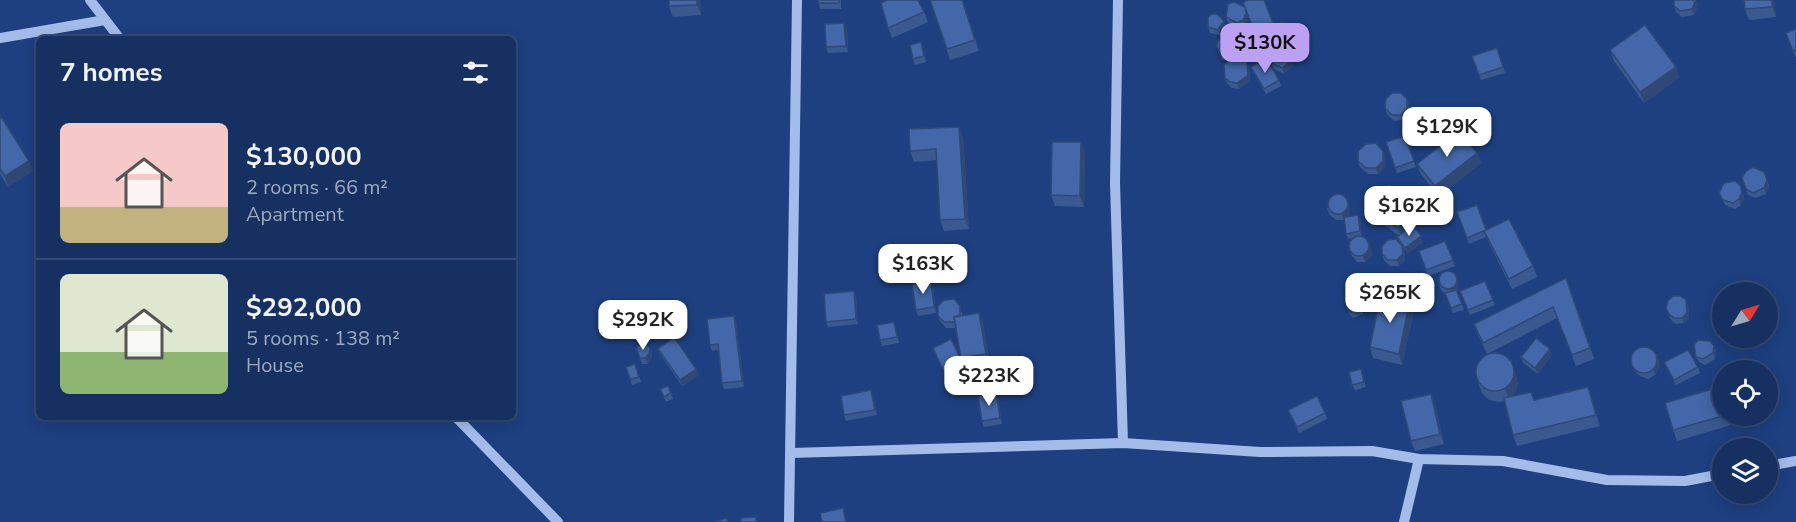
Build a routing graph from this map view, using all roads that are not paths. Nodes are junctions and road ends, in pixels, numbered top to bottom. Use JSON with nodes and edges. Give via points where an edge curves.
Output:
{"nodes":[{"id":1,"x":90,"y":0,"type":"edge"},
{"id":2,"x":797,"y":0,"type":"edge"},
{"id":3,"x":1118,"y":0,"type":"edge"},
{"id":4,"x":105,"y":20,"type":"junction"},
{"id":5,"x":118,"y":36,"type":"edge"},
{"id":6,"x":0,"y":38,"type":"edge"},
{"id":7,"x":459,"y":420,"type":"edge"},
{"id":8,"x":1123,"y":443,"type":"junction"},
{"id":9,"x":791,"y":453,"type":"junction"},
{"id":10,"x":1419,"y":459,"type":"junction"},
{"id":11,"x":1796,"y":460,"type":"edge"},
{"id":12,"x":1778,"y":464,"type":"edge"},
{"id":13,"x":1712,"y":476,"type":"edge"},
{"id":14,"x":558,"y":522,"type":"edge"},
{"id":15,"x":789,"y":522,"type":"edge"},
{"id":16,"x":1404,"y":522,"type":"edge"}],
"edges":[{"from":1,"to":4,"type":"street"},
{"from":2,"to":9,"type":"street"},
{"from":3,"to":8,"type":"street","via":[[1115,183]]},
{"from":4,"to":5,"type":"street"},
{"from":4,"to":6,"type":"street"},
{"from":7,"to":14,"type":"street"},
{"from":8,"to":9,"type":"street"},
{"from":8,"to":10,"type":"street","via":[[1260,452],[1372,451]]},
{"from":9,"to":15,"type":"street"},
{"from":10,"to":13,"type":"street","via":[[1503,461],[1607,480],[1685,481]]},
{"from":10,"to":16,"type":"street"},
{"from":11,"to":12,"type":"street"}]}
